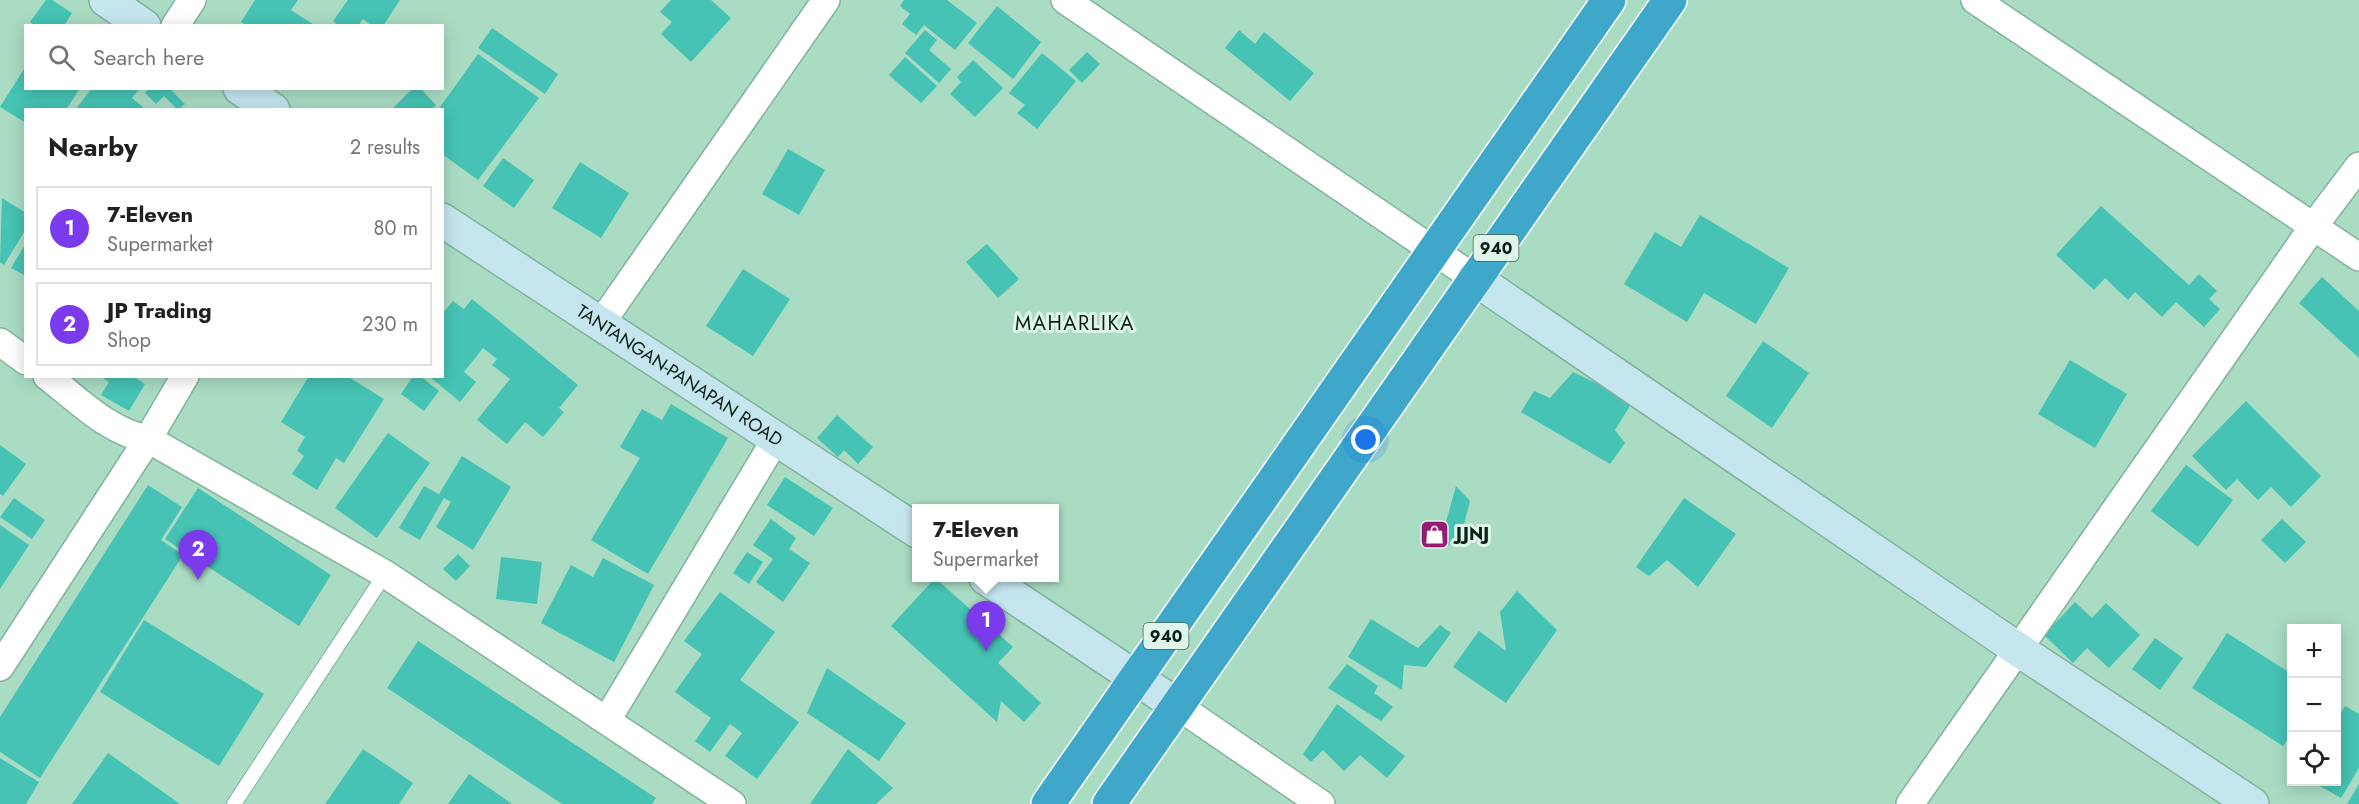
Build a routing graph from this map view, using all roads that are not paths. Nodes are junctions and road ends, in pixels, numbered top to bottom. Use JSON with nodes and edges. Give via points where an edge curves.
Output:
{"nodes":[{"id":1,"x":106,"y":0,"type":"edge"},
{"id":2,"x":192,"y":0,"type":"edge"},
{"id":3,"x":826,"y":0,"type":"edge"},
{"id":4,"x":1065,"y":0,"type":"edge"},
{"id":5,"x":1609,"y":0,"type":"edge"},
{"id":6,"x":1670,"y":0,"type":"edge"},
{"id":7,"x":1975,"y":0,"type":"edge"},
{"id":8,"x":141,"y":24,"type":"edge"},
{"id":9,"x":176,"y":24,"type":"edge"},
{"id":10,"x":243,"y":90,"type":"edge"},
{"id":11,"x":270,"y":108,"type":"edge"},
{"id":12,"x":2359,"y":166,"type":"edge"},
{"id":13,"x":444,"y":221,"type":"edge"},
{"id":14,"x":2313,"y":227,"type":"junction"},
{"id":15,"x":1433,"y":250,"type":"junction"},
{"id":16,"x":2359,"y":257,"type":"edge"},
{"id":17,"x":1474,"y":278,"type":"junction"},
{"id":18,"x":601,"y":323,"type":"junction"},
{"id":19,"x":0,"y":342,"type":"edge"},
{"id":20,"x":24,"y":360,"type":"edge"},
{"id":21,"x":50,"y":378,"type":"edge"},
{"id":22,"x":184,"y":378,"type":"edge"},
{"id":23,"x":777,"y":437,"type":"junction"},
{"id":24,"x":148,"y":439,"type":"junction"},
{"id":25,"x":912,"y":528,"type":"edge"},
{"id":26,"x":386,"y":574,"type":"junction"},
{"id":27,"x":992,"y":582,"type":"edge"},
{"id":28,"x":2019,"y":650,"type":"junction"},
{"id":29,"x":0,"y":667,"type":"edge"},
{"id":30,"x":1137,"y":678,"type":"junction"},
{"id":31,"x":1178,"y":706,"type":"junction"},
{"id":32,"x":608,"y":720,"type":"junction"},
{"id":33,"x":234,"y":804,"type":"edge"},
{"id":34,"x":732,"y":804,"type":"edge"},
{"id":35,"x":1048,"y":804,"type":"edge"},
{"id":36,"x":1109,"y":804,"type":"edge"},
{"id":37,"x":1321,"y":804,"type":"edge"},
{"id":38,"x":1910,"y":804,"type":"edge"},
{"id":39,"x":2252,"y":804,"type":"edge"}],
"edges":[{"from":1,"to":8,"type":"street"},
{"from":2,"to":9,"type":"street"},
{"from":3,"to":18,"type":"street"},
{"from":4,"to":15,"type":"street"},
{"from":5,"to":15,"type":"highway","number":"940"},
{"from":6,"to":17,"type":"highway","number":"940"},
{"from":7,"to":14,"type":"street"},
{"from":10,"to":11,"type":"street"},
{"from":12,"to":14,"type":"street"},
{"from":13,"to":18,"type":"street","name":"TANTANGAN-PANAPAN ROAD"},
{"from":14,"to":16,"type":"street"},
{"from":14,"to":28,"type":"street"},
{"from":15,"to":17,"type":"street"},
{"from":15,"to":30,"type":"highway","number":"940"},
{"from":17,"to":28,"type":"street"},
{"from":17,"to":31,"type":"highway","number":"940"},
{"from":18,"to":23,"type":"street","name":"TANTANGAN-PANAPAN ROAD"},
{"from":19,"to":20,"type":"street"},
{"from":21,"to":24,"type":"street","via":[[119,430]]},
{"from":22,"to":24,"type":"street"},
{"from":23,"to":25,"type":"street","name":"TANTANGAN-PANAPAN ROAD"},
{"from":23,"to":32,"type":"street"},
{"from":24,"to":26,"type":"street"},
{"from":24,"to":29,"type":"street"},
{"from":26,"to":32,"type":"street"},
{"from":26,"to":33,"type":"lane"},
{"from":27,"to":30,"type":"street"},
{"from":28,"to":38,"type":"street"},
{"from":28,"to":39,"type":"street"},
{"from":30,"to":31,"type":"street"},
{"from":30,"to":35,"type":"highway","number":"940"},
{"from":31,"to":36,"type":"highway","number":"940"},
{"from":31,"to":37,"type":"street"},
{"from":32,"to":34,"type":"street"}]}
